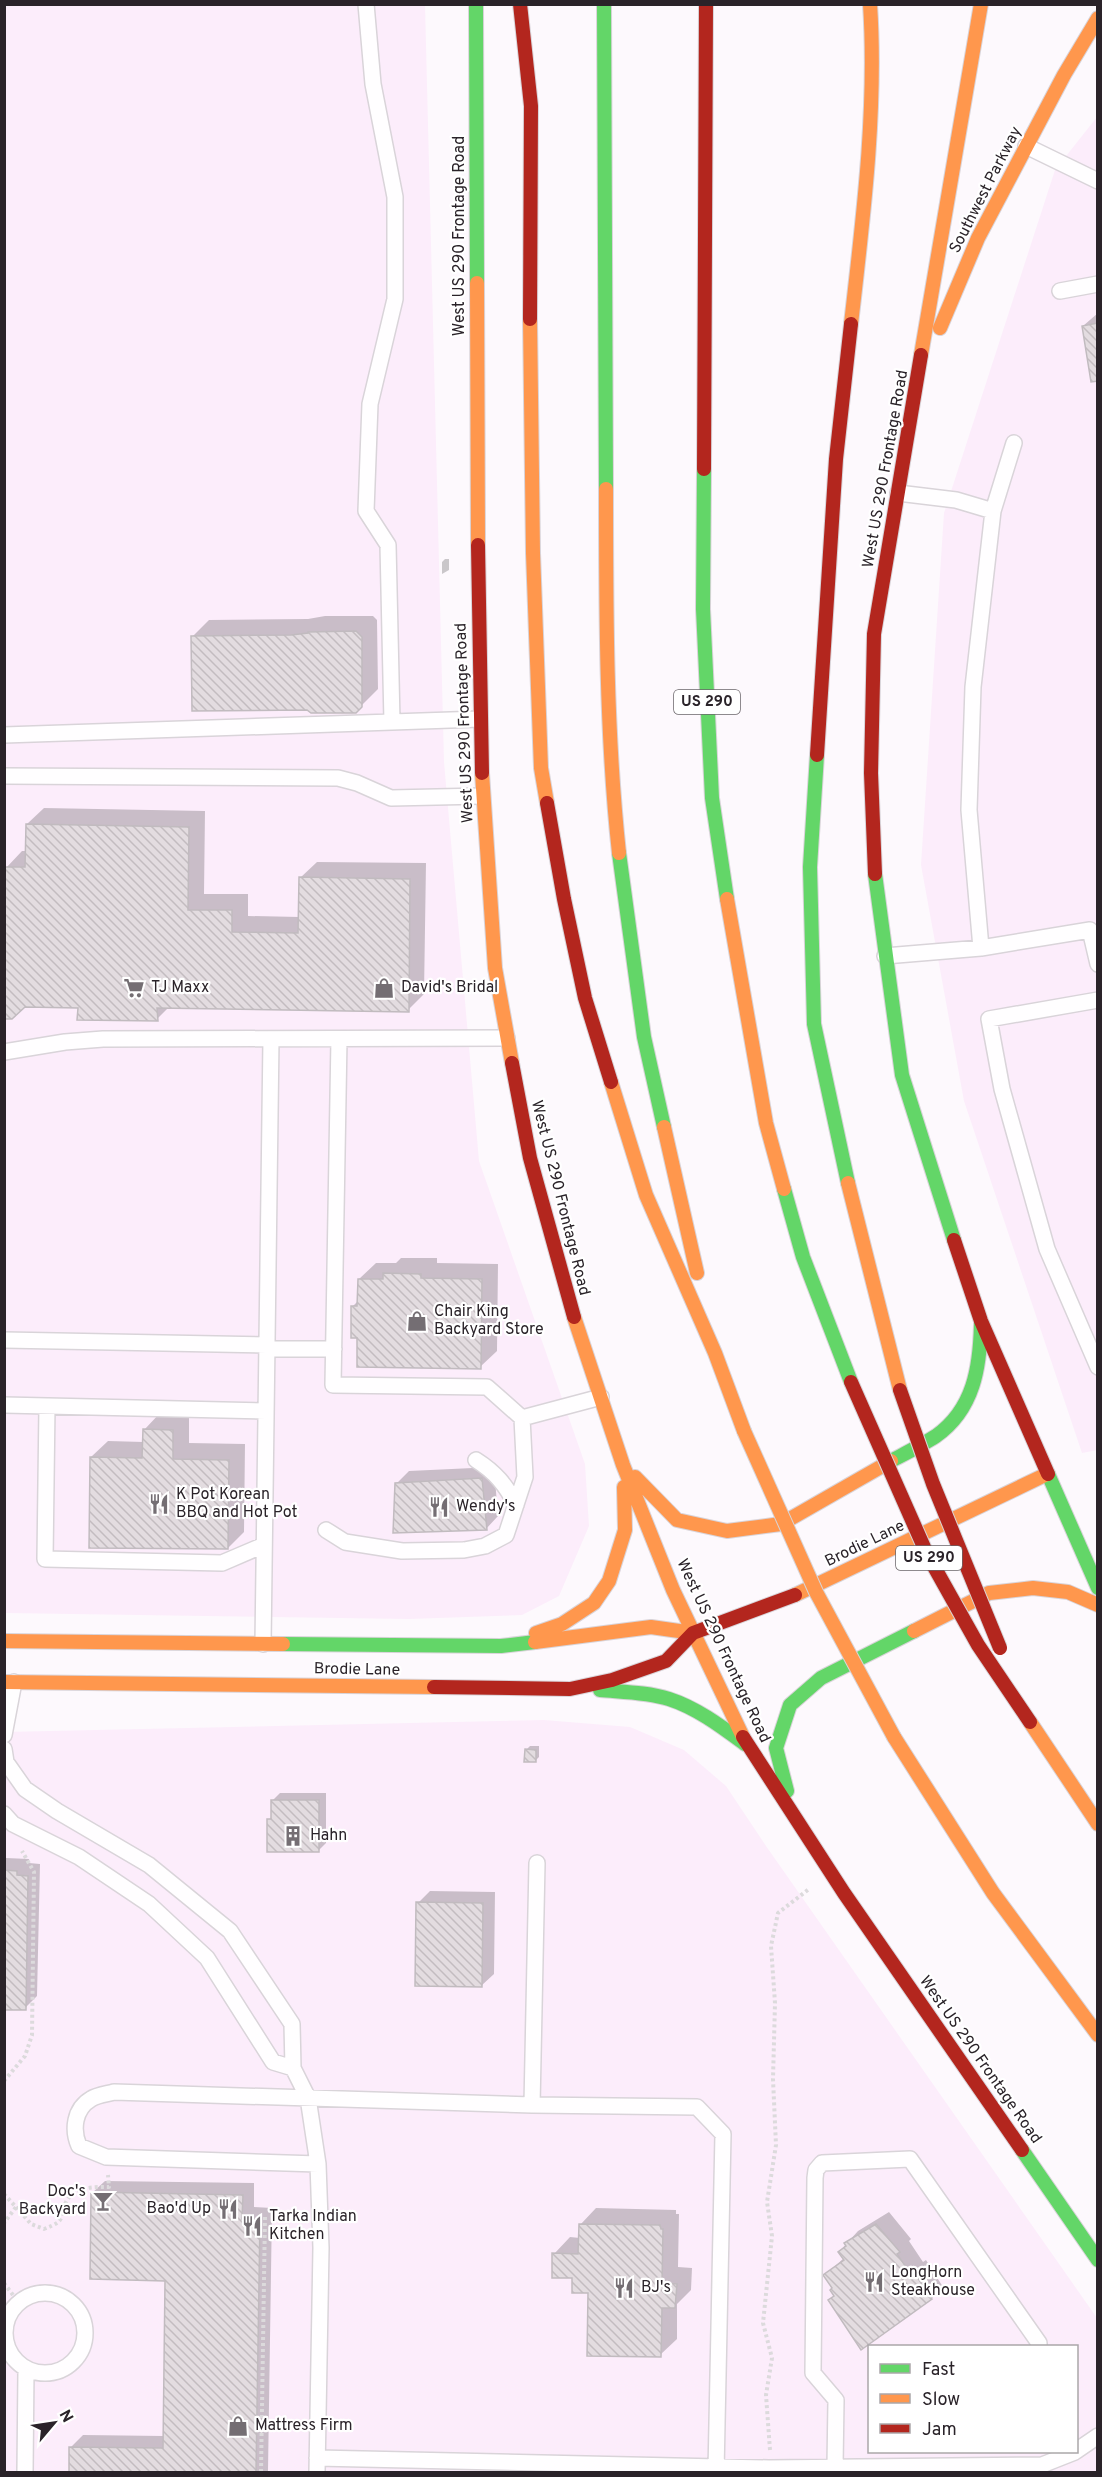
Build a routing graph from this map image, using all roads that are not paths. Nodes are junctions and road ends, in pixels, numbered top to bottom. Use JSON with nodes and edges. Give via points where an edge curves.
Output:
{"nodes":[{"id":1,"x":366,"y":4,"type":"edge"},
{"id":2,"x":476,"y":4,"type":"edge"},
{"id":3,"x":520,"y":4,"type":"edge"},
{"id":4,"x":604,"y":4,"type":"edge"},
{"id":5,"x":706,"y":4,"type":"edge"},
{"id":6,"x":870,"y":4,"type":"edge"},
{"id":7,"x":981,"y":4,"type":"edge"},
{"id":8,"x":1098,"y":18,"type":"edge"},
{"id":9,"x":1026,"y":146,"type":"junction"},
{"id":10,"x":1098,"y":181,"type":"edge"},
{"id":11,"x":1098,"y":284,"type":"edge"},
{"id":12,"x":1060,"y":291,"type":"dead end"},
{"id":13,"x":917,"y":382,"type":"junction"},
{"id":14,"x":1014,"y":443,"type":"dead end"},
{"id":15,"x":898,"y":493,"type":"junction"},
{"id":16,"x":993,"y":512,"type":"junction"},
{"id":17,"x":480,"y":719,"type":"junction"},
{"id":18,"x":392,"y":722,"type":"junction"},
{"id":19,"x":4,"y":735,"type":"edge"},
{"id":20,"x":4,"y":776,"type":"edge"},
{"id":21,"x":482,"y":796,"type":"junction"},
{"id":22,"x":981,"y":948,"type":"junction"},
{"id":23,"x":885,"y":956,"type":"junction"},
{"id":24,"x":1098,"y":964,"type":"edge"},
{"id":25,"x":1098,"y":1000,"type":"edge"},
{"id":26,"x":507,"y":1038,"type":"junction"},
{"id":27,"x":271,"y":1039,"type":"junction"},
{"id":28,"x":339,"y":1039,"type":"junction"},
{"id":29,"x":4,"y":1052,"type":"edge"},
{"id":30,"x":981,"y":1321,"type":"junction"},
{"id":31,"x":4,"y":1340,"type":"edge"},
{"id":32,"x":267,"y":1347,"type":"junction"},
{"id":33,"x":334,"y":1349,"type":"junction"},
{"id":34,"x":715,"y":1353,"type":"junction"},
{"id":35,"x":1098,"y":1366,"type":"edge"},
{"id":36,"x":601,"y":1397,"type":"junction"},
{"id":37,"x":4,"y":1405,"type":"edge"},
{"id":38,"x":47,"y":1406,"type":"junction"},
{"id":39,"x":266,"y":1411,"type":"junction"},
{"id":40,"x":522,"y":1418,"type":"junction"},
{"id":41,"x":477,"y":1460,"type":"dead end"},
{"id":42,"x":623,"y":1465,"type":"junction"},
{"id":43,"x":1047,"y":1474,"type":"junction"},
{"id":44,"x":516,"y":1504,"type":"junction"},
{"id":45,"x":326,"y":1530,"type":"dead end"},
{"id":46,"x":264,"y":1545,"type":"junction"},
{"id":47,"x":1098,"y":1588,"type":"edge"},
{"id":48,"x":1098,"y":1605,"type":"edge"},
{"id":49,"x":693,"y":1633,"type":"junction"},
{"id":50,"x":4,"y":1641,"type":"edge"},
{"id":51,"x":263,"y":1644,"type":"junction"},
{"id":52,"x":501,"y":1646,"type":"junction"},
{"id":53,"x":9,"y":1682,"type":"edge"},
{"id":54,"x":570,"y":1689,"type":"junction"},
{"id":55,"x":1030,"y":1722,"type":"junction"},
{"id":56,"x":4,"y":1735,"type":"edge"},
{"id":57,"x":747,"y":1745,"type":"junction"},
{"id":58,"x":4,"y":1749,"type":"edge"},
{"id":59,"x":4,"y":1814,"type":"edge"},
{"id":60,"x":793,"y":1815,"type":"junction"},
{"id":61,"x":1098,"y":1824,"type":"edge"},
{"id":62,"x":537,"y":1863,"type":"dead end"},
{"id":63,"x":1098,"y":2035,"type":"edge"},
{"id":64,"x":293,"y":2068,"type":"junction"},
{"id":65,"x":308,"y":2098,"type":"junction"},
{"id":66,"x":532,"y":2105,"type":"junction"},
{"id":67,"x":318,"y":2164,"type":"junction"},
{"id":68,"x":1098,"y":2260,"type":"edge"},
{"id":69,"x":1039,"y":2345,"type":"edge"},
{"id":70,"x":26,"y":2369,"type":"junction"},
{"id":71,"x":1098,"y":2436,"type":"edge"},
{"id":72,"x":1078,"y":2450,"type":"edge"},
{"id":73,"x":1071,"y":2453,"type":"edge"},
{"id":74,"x":317,"y":2465,"type":"edge"},
{"id":75,"x":835,"y":2466,"type":"junction"},
{"id":76,"x":716,"y":2469,"type":"edge"},
{"id":77,"x":25,"y":2472,"type":"edge"}],
"edges":[{"from":1,"to":18,"type":"lane","via":[[373,84],[395,197],[395,299],[370,404],[366,511],[388,545]]},
{"from":2,"to":17,"type":"main road","name":"West US 290 Frontage Road"},
{"from":3,"to":34,"type":"main road","via":[[531,106],[530,376],[541,768],[564,899],[589,1009],[646,1195]]},
{"from":4,"to":34,"type":"main road","via":[[606,609],[613,798],[644,1037]]},
{"from":5,"to":55,"type":"main road","number":"US 290","bridge":true,"via":[[703,609],[712,798],[766,1123],[803,1257],[851,1382],[927,1554],[978,1645]]},
{"from":6,"to":55,"type":"main road","bridge":true,"via":[[868,148],[836,459],[814,781],[810,867],[814,1024],[843,1163],[900,1390],[933,1484]]},
{"from":7,"to":13,"type":"main road","name":"West US 290 Frontage Road"},
{"from":8,"to":9,"type":"main road","name":"Southwest Parkway"},
{"from":9,"to":10,"type":"lane"},
{"from":9,"to":13,"type":"main road","name":"Southwest Parkway","via":[[978,238]]},
{"from":11,"to":12,"type":"lane"},
{"from":13,"to":15,"type":"main road","name":"West US 290 Frontage Road"},
{"from":14,"to":16,"type":"lane"},
{"from":15,"to":16,"type":"lane","via":[[956,500]]},
{"from":15,"to":23,"type":"main road","name":"West US 290 Frontage Road","via":[[874,634],[874,867]]},
{"from":16,"to":22,"type":"lane","via":[[973,687],[969,810]]},
{"from":17,"to":18,"type":"lane"},
{"from":17,"to":21,"type":"main road","name":"West US 290 Frontage Road"},
{"from":18,"to":19,"type":"lane"},
{"from":20,"to":21,"type":"lane","via":[[338,778],[391,798]]},
{"from":21,"to":26,"type":"main road","name":"West US 290 Frontage Road","via":[[495,968]]},
{"from":22,"to":23,"type":"lane"},
{"from":22,"to":24,"type":"lane","via":[[1090,930]]},
{"from":23,"to":30,"type":"main road","name":"West US 290 Frontage Road","via":[[902,1076]]},
{"from":25,"to":35,"type":"lane","via":[[989,1019],[1002,1089],[1047,1249]]},
{"from":26,"to":28,"type":"lane"},
{"from":26,"to":36,"type":"main road","name":"West US 290 Frontage Road","via":[[530,1158],[563,1283]]},
{"from":27,"to":28,"type":"lane"},
{"from":27,"to":29,"type":"lane","via":[[103,1040]]},
{"from":27,"to":32,"type":"lane"},
{"from":28,"to":33,"type":"lane"},
{"from":30,"to":42,"type":"main road","via":[[980,1360],[966,1405],[937,1435],[781,1524],[727,1531],[677,1520]]},
{"from":30,"to":43,"type":"main road","name":"West US 290 Frontage Road"},
{"from":31,"to":32,"type":"lane"},
{"from":32,"to":33,"type":"lane"},
{"from":32,"to":39,"type":"lane"},
{"from":33,"to":40,"type":"lane","via":[[333,1385],[487,1386]]},
{"from":34,"to":63,"type":"main road","bridge":true,"via":[[744,1431],[816,1592],[894,1737],[993,1893]]},
{"from":36,"to":40,"type":"lane"},
{"from":36,"to":42,"type":"main road","name":"West US 290 Frontage Road"},
{"from":37,"to":38,"type":"lane"},
{"from":38,"to":39,"type":"lane"},
{"from":38,"to":46,"type":"lane","via":[[45,1559],[222,1563]]},
{"from":39,"to":46,"type":"lane"},
{"from":40,"to":44,"type":"lane","via":[[525,1478]]},
{"from":41,"to":44,"type":"lane","via":[[508,1489]]},
{"from":42,"to":49,"type":"main road","name":"West US 290 Frontage Road"},
{"from":42,"to":52,"type":"main road","via":[[625,1530],[609,1581],[594,1603],[562,1624]]},
{"from":43,"to":47,"type":"main road","name":"West US 290 Frontage Road"},
{"from":43,"to":49,"type":"main road","name":"Brodie Lane","via":[[810,1590]]},
{"from":44,"to":45,"type":"lane","via":[[506,1535],[485,1546],[464,1550],[391,1549],[345,1542]]},
{"from":46,"to":51,"type":"lane"},
{"from":48,"to":60,"type":"main road","via":[[1068,1592],[1033,1588],[989,1593],[820,1678],[790,1706],[776,1748]]},
{"from":49,"to":52,"type":"main road","name":"Brodie Lane","via":[[651,1628]]},
{"from":49,"to":54,"type":"main road","name":"Brodie Lane","via":[[666,1661],[612,1680]]},
{"from":49,"to":57,"type":"main road","name":"West US 290 Frontage Road"},
{"from":50,"to":51,"type":"main road","name":"Brodie Lane"},
{"from":51,"to":52,"type":"main road","name":"Brodie Lane"},
{"from":53,"to":54,"type":"main road","name":"Brodie Lane"},
{"from":53,"to":56,"type":"lane"},
{"from":54,"to":57,"type":"main road","via":[[636,1692],[676,1701]]},
{"from":55,"to":61,"type":"main road","number":"US 290"},
{"from":57,"to":60,"type":"main road","name":"West US 290 Frontage Road"},
{"from":58,"to":64,"type":"lane","via":[[6,1762],[26,1789],[149,1865],[230,1931],[292,2024]]},
{"from":59,"to":64,"type":"lane","via":[[13,1824],[79,1857],[149,1904],[207,1958],[273,2062]]},
{"from":60,"to":68,"type":"main road","name":"West US 290 Frontage Road"},
{"from":62,"to":66,"type":"lane"},
{"from":64,"to":65,"type":"lane"},
{"from":65,"to":66,"type":"lane"},
{"from":65,"to":67,"type":"lane"},
{"from":65,"to":67,"type":"lane","via":[[114,2092],[90,2099],[76,2116],[74,2134],[79,2146],[106,2157]]},
{"from":66,"to":76,"type":"lane","via":[[697,2107],[723,2134]]},
{"from":67,"to":74,"type":"lane","via":[[321,2248]]},
{"from":69,"to":75,"type":"lane","via":[[910,2159],[822,2163],[815,2178],[813,2373],[836,2400]]},
{"from":70,"to":70,"type":"lane","via":[[9,2352],[5,2338],[8,2318],[27,2297],[55,2294],[75,2306],[82,2318],[86,2330],[84,2344],[70,2366],[57,2372],[43,2374]]},
{"from":70,"to":77,"type":"lane"},
{"from":71,"to":72,"type":"lane"},
{"from":73,"to":75,"type":"lane","via":[[1042,2465]]},
{"from":74,"to":76,"type":"lane"},
{"from":75,"to":76,"type":"lane"}]}
